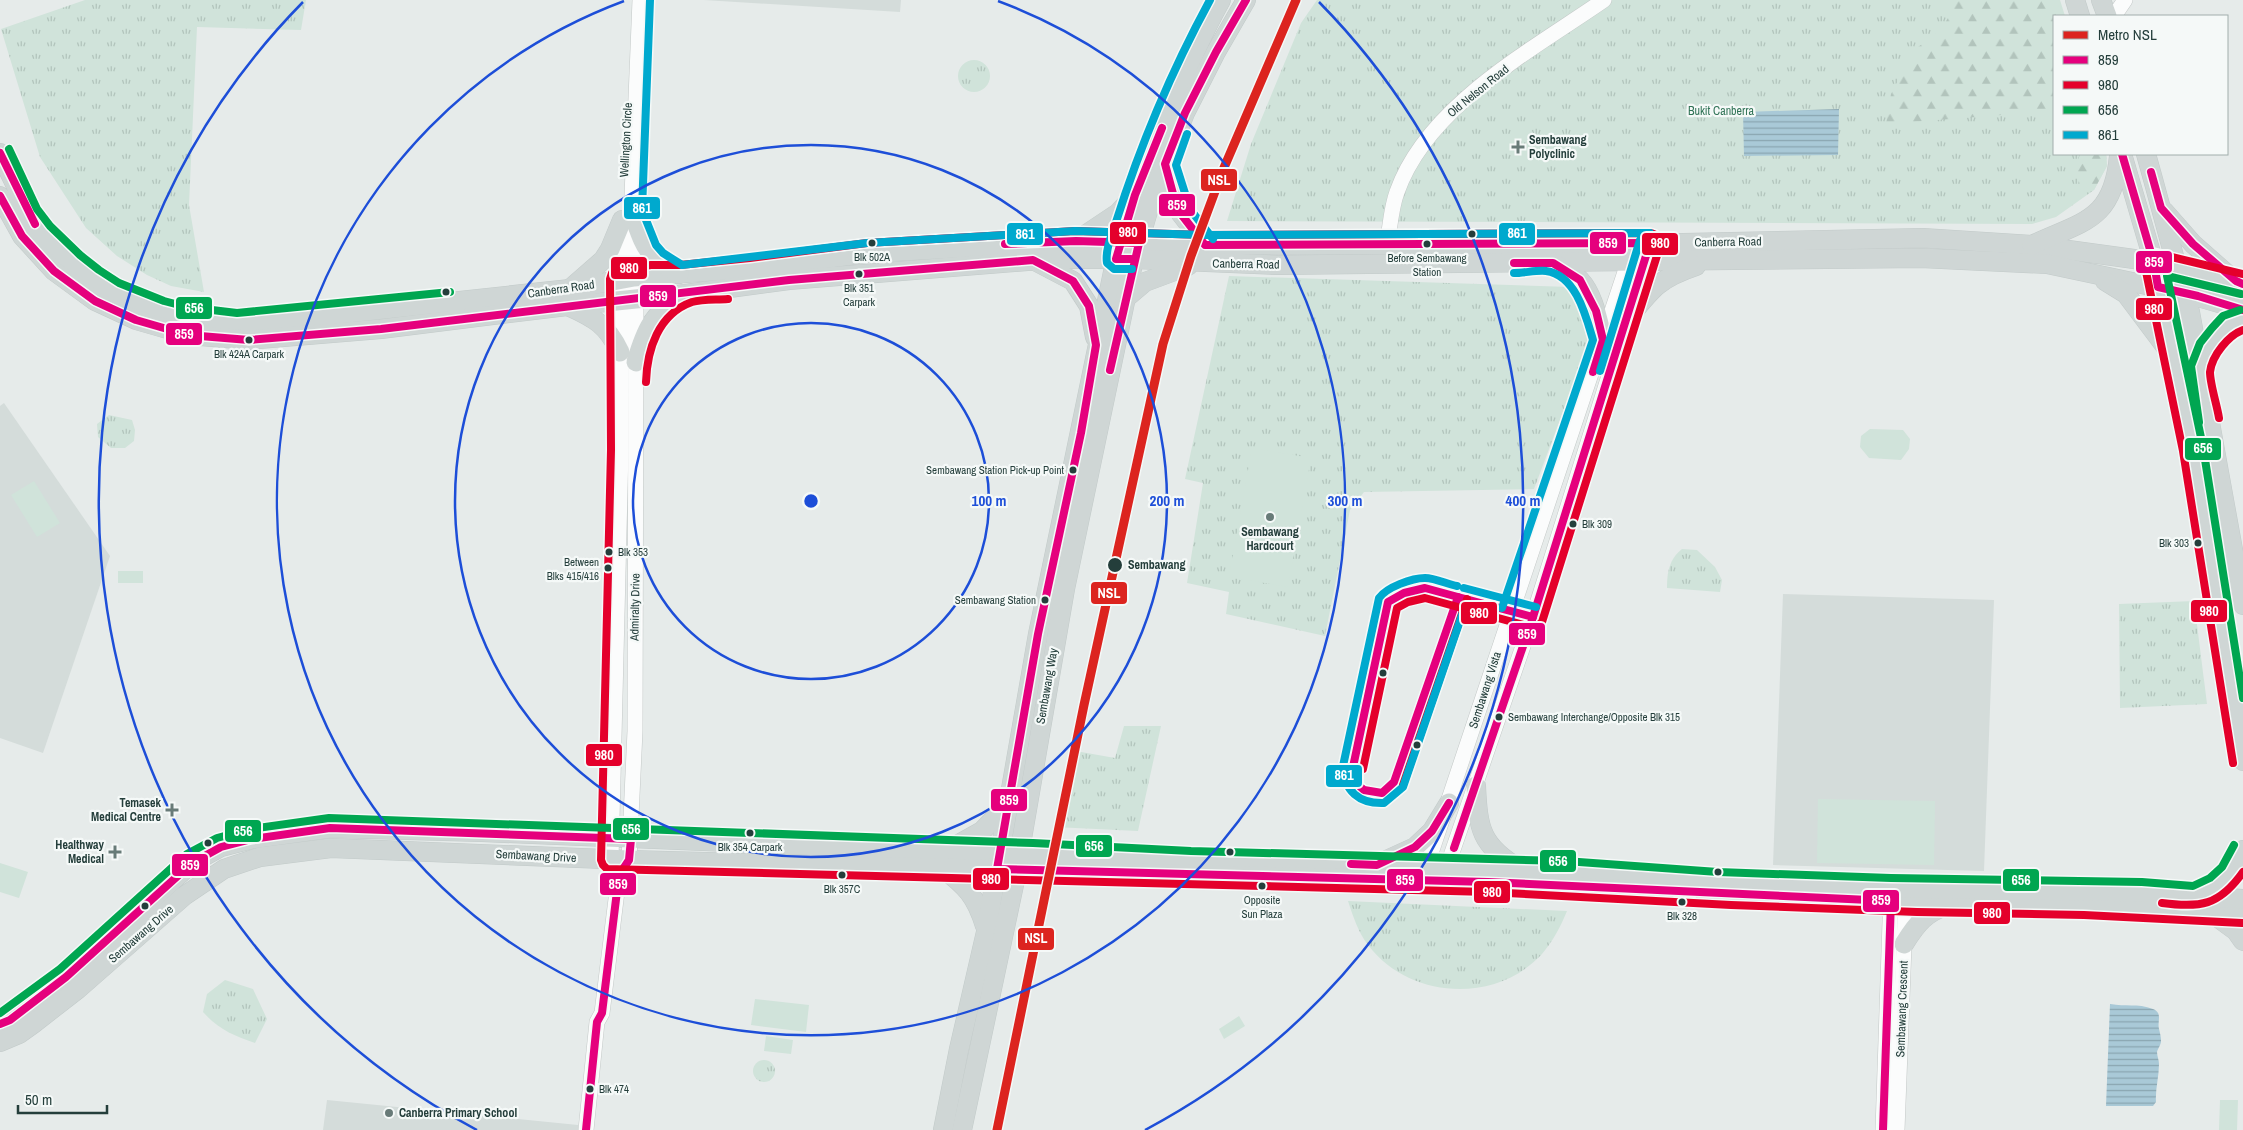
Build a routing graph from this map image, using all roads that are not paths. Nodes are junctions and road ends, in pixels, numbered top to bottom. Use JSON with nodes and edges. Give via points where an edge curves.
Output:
{"nodes":[{"id":1,"x":632,"y":0,"type":"edge"},
{"id":2,"x":640,"y":0,"type":"edge"},
{"id":3,"x":1220,"y":0,"type":"edge"},
{"id":4,"x":1246,"y":0,"type":"edge"},
{"id":5,"x":1604,"y":0,"type":"edge"},
{"id":6,"x":2075,"y":0,"type":"edge"},
{"id":7,"x":2101,"y":0,"type":"edge"},
{"id":8,"x":2125,"y":0,"type":"edge"},
{"id":9,"x":2080,"y":15,"type":"edge"},
{"id":10,"x":2107,"y":15,"type":"edge"},
{"id":11,"x":2115,"y":15,"type":"edge"},
{"id":12,"x":0,"y":153,"type":"edge"},
{"id":13,"x":2120,"y":155,"type":"edge"},
{"id":14,"x":2120,"y":155,"type":"edge"},
{"id":15,"x":2146,"y":155,"type":"edge"},
{"id":16,"x":1165,"y":164,"type":"junction"},
{"id":17,"x":1135,"y":194,"type":"junction"},
{"id":18,"x":0,"y":196,"type":"edge"},
{"id":19,"x":2161,"y":208,"type":"junction"},
{"id":20,"x":627,"y":216,"type":"junction"},
{"id":21,"x":1076,"y":241,"type":"junction"},
{"id":22,"x":1642,"y":244,"type":"junction"},
{"id":23,"x":1205,"y":245,"type":"junction"},
{"id":24,"x":1387,"y":245,"type":"junction"},
{"id":25,"x":2032,"y":245,"type":"junction"},
{"id":26,"x":1117,"y":251,"type":"junction"},
{"id":27,"x":1137,"y":251,"type":"junction"},
{"id":28,"x":1716,"y":256,"type":"junction"},
{"id":29,"x":1033,"y":260,"type":"junction"},
{"id":30,"x":1637,"y":262,"type":"junction"},
{"id":31,"x":1196,"y":263,"type":"junction"},
{"id":32,"x":1553,"y":263,"type":"junction"},
{"id":33,"x":2154,"y":263,"type":"junction"},
{"id":34,"x":2178,"y":268,"type":"junction"},
{"id":35,"x":680,"y":275,"type":"junction"},
{"id":36,"x":2092,"y":275,"type":"junction"},
{"id":37,"x":627,"y":278,"type":"junction"},
{"id":38,"x":2239,"y":282,"type":"edge"},
{"id":39,"x":2158,"y":287,"type":"junction"},
{"id":40,"x":2184,"y":293,"type":"junction"},
{"id":41,"x":686,"y":294,"type":"junction"},
{"id":42,"x":569,"y":297,"type":"junction"},
{"id":43,"x":1125,"y":299,"type":"junction"},
{"id":44,"x":628,"y":300,"type":"junction"},
{"id":45,"x":2243,"y":310,"type":"edge"},
{"id":46,"x":2243,"y":318,"type":"edge"},
{"id":47,"x":1626,"y":322,"type":"junction"},
{"id":48,"x":1604,"y":340,"type":"junction"},
{"id":49,"x":1096,"y":345,"type":"junction"},
{"id":50,"x":2172,"y":356,"type":"junction"},
{"id":51,"x":628,"y":357,"type":"junction"},
{"id":52,"x":2200,"y":370,"type":"junction"},
{"id":53,"x":2243,"y":605,"type":"edge"},
{"id":54,"x":2243,"y":761,"type":"edge"},
{"id":55,"x":1476,"y":786,"type":"junction"},
{"id":56,"x":1010,"y":802,"type":"junction"},
{"id":57,"x":1449,"y":803,"type":"junction"},
{"id":58,"x":612,"y":838,"type":"junction"},
{"id":59,"x":631,"y":839,"type":"junction"},
{"id":60,"x":2243,"y":850,"type":"edge"},
{"id":61,"x":943,"y":859,"type":"junction"},
{"id":62,"x":999,"y":861,"type":"junction"},
{"id":63,"x":1018,"y":861,"type":"junction"},
{"id":64,"x":620,"y":865,"type":"junction"},
{"id":65,"x":1377,"y":865,"type":"junction"},
{"id":66,"x":1523,"y":870,"type":"junction"},
{"id":67,"x":1424,"y":873,"type":"junction"},
{"id":68,"x":1445,"y":874,"type":"junction"},
{"id":69,"x":1899,"y":894,"type":"junction"},
{"id":70,"x":2195,"y":896,"type":"junction"},
{"id":71,"x":2243,"y":899,"type":"edge"},
{"id":72,"x":1960,"y":902,"type":"junction"},
{"id":73,"x":2210,"y":912,"type":"junction"},
{"id":74,"x":2243,"y":913,"type":"edge"},
{"id":75,"x":986,"y":932,"type":"junction"},
{"id":76,"x":2243,"y":941,"type":"edge"},
{"id":77,"x":1904,"y":944,"type":"junction"},
{"id":78,"x":602,"y":1013,"type":"junction"},
{"id":79,"x":0,"y":1024,"type":"edge"},
{"id":80,"x":985,"y":1029,"type":"junction"},
{"id":81,"x":0,"y":1042,"type":"edge"},
{"id":82,"x":959,"y":1049,"type":"junction"},
{"id":83,"x":586,"y":1130,"type":"edge"},
{"id":84,"x":594,"y":1130,"type":"edge"},
{"id":85,"x":943,"y":1130,"type":"edge"},
{"id":86,"x":962,"y":1130,"type":"edge"},
{"id":87,"x":1883,"y":1130,"type":"edge"},
{"id":88,"x":1897,"y":1130,"type":"edge"}],
"edges":[{"from":1,"to":20,"type":"street","name":"Wellington Circle"},
{"from":2,"to":20,"type":"street","name":"Wellington Circle"},
{"from":3,"to":17,"type":"main road","name":"Sembawang Way","via":[[1170,107]]},
{"from":4,"to":16,"type":"main road","name":"Sembawang Way","via":[[1211,60]]},
{"from":5,"to":24,"type":"street","name":"Old Nelson Road","via":[[1492,77],[1450,111],[1414,155],[1400,184]]},
{"from":6,"to":9,"type":"main road"},
{"from":7,"to":10,"type":"main road"},
{"from":8,"to":11,"type":"street"},
{"from":12,"to":42,"type":"main road","name":"Canberra Road","via":[[34,223],[64,255],[102,286],[170,314],[202,322],[246,323]]},
{"from":13,"to":25,"type":"main road","via":[[2109,198],[2098,213],[2073,228]]},
{"from":14,"to":33,"type":"main road"},
{"from":15,"to":19,"type":"main road"},
{"from":16,"to":23,"type":"main road","via":[[1178,208]]},
{"from":16,"to":27,"type":"main road","name":"Sembawang Way"},
{"from":17,"to":21,"type":"main road","via":[[1118,213]]},
{"from":17,"to":26,"type":"main road","name":"Sembawang Way"},
{"from":18,"to":42,"type":"main road","name":"Canberra Road","via":[[22,236],[54,271],[95,301],[136,320],[188,335],[249,340],[381,330]]},
{"from":19,"to":34,"type":"main road","via":[[2170,250]]},
{"from":19,"to":38,"type":"main road","via":[[2193,244]]},
{"from":20,"to":35,"type":"main road","via":[[647,251]]},
{"from":20,"to":37,"type":"street","name":"Wellington Circle"},
{"from":20,"to":42,"type":"main road","via":[[603,260]]},
{"from":21,"to":26,"type":"main road","name":"Canberra Road"},
{"from":21,"to":35,"type":"main road","name":"Canberra Road","via":[[868,253]]},
{"from":22,"to":24,"type":"main road","name":"Canberra Road"},
{"from":22,"to":28,"type":"main road","name":"Canberra Road"},
{"from":22,"to":30,"type":"street","name":"Sembawang Vista"},
{"from":23,"to":24,"type":"main road","name":"Canberra Road"},
{"from":23,"to":27,"type":"main road","name":"Canberra Road"},
{"from":25,"to":28,"type":"main road","name":"Canberra Road","via":[[1923,238]]},
{"from":25,"to":33,"type":"main road","name":"Canberra Road"},
{"from":26,"to":27,"type":"main road","name":"Canberra Road"},
{"from":26,"to":29,"type":"main road","name":"Canberra Road"},
{"from":26,"to":49,"type":"main road","name":"Sembawang Way"},
{"from":27,"to":31,"type":"main road","name":"Canberra Road"},
{"from":27,"to":43,"type":"main road","name":"Sembawang Way"},
{"from":28,"to":30,"type":"main road","name":"Canberra Road"},
{"from":28,"to":36,"type":"main road","name":"Canberra Road","via":[[1921,258],[2047,264]]},
{"from":28,"to":47,"type":"main road","via":[[1659,282]]},
{"from":29,"to":41,"type":"main road","name":"Canberra Road","via":[[789,280]]},
{"from":29,"to":49,"type":"main road","via":[[1073,281],[1089,306]]},
{"from":30,"to":32,"type":"main road","name":"Canberra Road"},
{"from":30,"to":47,"type":"street","name":"Sembawang Vista"},
{"from":30,"to":48,"type":"street","name":"Sembawang Vista"},
{"from":31,"to":32,"type":"main road","name":"Canberra Road"},
{"from":31,"to":43,"type":"main road","via":[[1145,282]]},
{"from":32,"to":48,"type":"main road","via":[[1580,280],[1596,311]]},
{"from":33,"to":34,"type":"main road","name":"Canberra Road"},
{"from":33,"to":39,"type":"main road"},
{"from":34,"to":38,"type":"main road","name":"Canberra Road"},
{"from":34,"to":40,"type":"main road"},
{"from":35,"to":37,"type":"main road","name":"Canberra Road"},
{"from":36,"to":39,"type":"main road","name":"Canberra Road"},
{"from":36,"to":50,"type":"main road","via":[[2126,294]]},
{"from":37,"to":42,"type":"main road","name":"Canberra Road"},
{"from":37,"to":44,"type":"street","name":"Admiralty Drive"},
{"from":39,"to":40,"type":"main road","name":"Canberra Road"},
{"from":39,"to":50,"type":"main road"},
{"from":40,"to":45,"type":"main road","name":"Canberra Road"},
{"from":40,"to":52,"type":"main road"},
{"from":41,"to":44,"type":"main road","name":"Canberra Road"},
{"from":41,"to":51,"type":"main road","via":[[663,308]]},
{"from":42,"to":44,"type":"main road","name":"Canberra Road"},
{"from":42,"to":51,"type":"main road","via":[[602,324]]},
{"from":43,"to":63,"type":"main road","name":"Sembawang Way","via":[[1065,589]]},
{"from":44,"to":51,"type":"street","name":"Admiralty Drive"},
{"from":46,"to":52,"type":"main road","via":[[2229,324],[2219,335]]},
{"from":47,"to":55,"type":"street","name":"Sembawang Vista"},
{"from":48,"to":57,"type":"street","name":"Sembawang Vista"},
{"from":49,"to":56,"type":"main road","name":"Sembawang Way","via":[[1036,644]]},
{"from":50,"to":54,"type":"main road","via":[[2193,449]]},
{"from":51,"to":58,"type":"street","name":"Admiralty Drive","via":[[621,460]]},
{"from":51,"to":59,"type":"street","name":"Admiralty Drive","via":[[635,731]]},
{"from":52,"to":53,"type":"main road"},
{"from":55,"to":66,"type":"main road","via":[[1477,811],[1489,846]]},
{"from":55,"to":68,"type":"street","name":"Sembawang Vista"},
{"from":56,"to":61,"type":"main road","via":[[982,831]]},
{"from":56,"to":62,"type":"main road","name":"Sembawang Way"},
{"from":57,"to":65,"type":"main road","via":[[1432,831],[1415,847]]},
{"from":57,"to":67,"type":"street","name":"Sembawang Vista"},
{"from":58,"to":59,"type":"main road","name":"Sembawang Drive"},
{"from":58,"to":64,"type":"street","name":"Admiralty Drive"},
{"from":58,"to":79,"type":"main road","name":"Sembawang Drive","via":[[330,828],[252,839],[221,847],[192,863],[66,976],[25,1009]]},
{"from":59,"to":61,"type":"main road","name":"Sembawang Drive"},
{"from":59,"to":64,"type":"street","name":"Admiralty Drive"},
{"from":60,"to":70,"type":"main road","via":[[2230,873],[2216,886]]},
{"from":61,"to":62,"type":"main road","name":"Sembawang Drive"},
{"from":61,"to":64,"type":"main road","name":"Sembawang Drive"},
{"from":61,"to":75,"type":"main road","via":[[978,903]]},
{"from":62,"to":63,"type":"main road","name":"Sembawang Drive"},
{"from":62,"to":75,"type":"main road","name":"Sembawang Way"},
{"from":63,"to":65,"type":"main road","name":"Sembawang Drive","via":[[1183,860]]},
{"from":63,"to":67,"type":"main road","name":"Sembawang Drive"},
{"from":63,"to":80,"type":"main road","name":"Sembawang Way"},
{"from":64,"to":78,"type":"street","name":"Admiralty Drive"},
{"from":64,"to":81,"type":"main road","name":"Sembawang Drive","via":[[330,848],[260,857],[224,869],[184,896],[78,989],[19,1034]]},
{"from":65,"to":67,"type":"main road","name":"Sembawang Drive"},
{"from":66,"to":68,"type":"main road","name":"Sembawang Drive"},
{"from":66,"to":69,"type":"main road","name":"Sembawang Drive"},
{"from":67,"to":68,"type":"main road","name":"Sembawang Drive"},
{"from":68,"to":69,"type":"main road","name":"Sembawang Drive","via":[[1731,895]]},
{"from":69,"to":70,"type":"main road","name":"Sembawang Drive","via":[[2142,892]]},
{"from":69,"to":72,"type":"main road","name":"Sembawang Drive"},
{"from":69,"to":77,"type":"street","name":"Sembawang Crescent"},
{"from":69,"to":87,"type":"street","name":"Sembawang Crescent"},
{"from":70,"to":71,"type":"main road","name":"Sembawang Drive"},
{"from":72,"to":73,"type":"main road","name":"Sembawang Drive"},
{"from":72,"to":77,"type":"main road","via":[[1934,910],[1913,929]]},
{"from":73,"to":74,"type":"main road","name":"Sembawang Drive"},
{"from":73,"to":76,"type":"main road","via":[[2236,931]]},
{"from":75,"to":82,"type":"main road","name":"Sembawang Way"},
{"from":77,"to":88,"type":"street","name":"Sembawang Crescent"},
{"from":78,"to":83,"type":"street","name":"Admiralty Drive","via":[[597,1022]]},
{"from":78,"to":84,"type":"street","name":"Admiralty Drive","via":[[606,1023]]},
{"from":80,"to":82,"type":"main road","via":[[980,1026],[970,1031]]},
{"from":80,"to":86,"type":"main road","name":"Sembawang Way"},
{"from":82,"to":85,"type":"main road","name":"Sembawang Way"}]}
